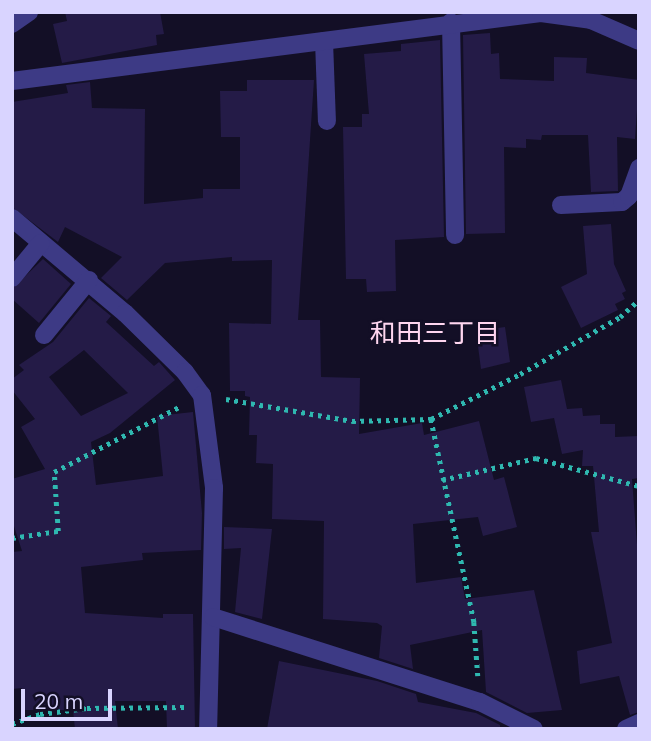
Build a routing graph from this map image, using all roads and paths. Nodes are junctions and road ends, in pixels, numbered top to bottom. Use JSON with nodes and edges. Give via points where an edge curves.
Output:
{"nodes":[{"id":1,"x":29,"y":12,"type":"edge"},
{"id":2,"x":451,"y":22,"type":"junction"},
{"id":3,"x":12,"y":24,"type":"edge"},
{"id":4,"x":324,"y":41,"type":"junction"},
{"id":5,"x":639,"y":41,"type":"edge"},
{"id":6,"x":12,"y":81,"type":"edge"},
{"id":7,"x":327,"y":121,"type":"dead end"},
{"id":8,"x":639,"y":168,"type":"edge"},
{"id":9,"x":561,"y":205,"type":"dead end"},
{"id":10,"x":12,"y":218,"type":"edge"},
{"id":11,"x":455,"y":235,"type":"dead end"},
{"id":12,"x":41,"y":243,"type":"junction"},
{"id":13,"x":12,"y":278,"type":"edge"},
{"id":14,"x":89,"y":281,"type":"junction"},
{"id":15,"x":639,"y":300,"type":"edge"},
{"id":16,"x":44,"y":335,"type":"dead end"},
{"id":17,"x":442,"y":481,"type":"junction"},
{"id":18,"x":639,"y":486,"type":"edge"},
{"id":19,"x":213,"y":617,"type":"junction"},
{"id":20,"x":480,"y":702,"type":"junction"},
{"id":21,"x":208,"y":707,"type":"junction"},
{"id":22,"x":639,"y":723,"type":"edge"},
{"id":23,"x":12,"y":724,"type":"edge"},
{"id":24,"x":208,"y":729,"type":"edge"},
{"id":25,"x":534,"y":729,"type":"edge"},
{"id":26,"x":626,"y":729,"type":"edge"}],
"edges":[{"from":1,"to":3,"type":"street"},
{"from":2,"to":4,"type":"street"},
{"from":2,"to":5,"type":"street","via":[[553,14],[591,20]]},
{"from":2,"to":11,"type":"street"},
{"from":4,"to":6,"type":"street"},
{"from":4,"to":7,"type":"street"},
{"from":8,"to":9,"type":"street","via":[[629,196],[622,202]]},
{"from":10,"to":12,"type":"street"},
{"from":12,"to":13,"type":"street"},
{"from":12,"to":14,"type":"street"},
{"from":14,"to":16,"type":"street"},
{"from":14,"to":19,"type":"street","via":[[163,349],[202,395],[214,488]]},
{"from":15,"to":17,"type":"path","via":[[620,317],[431,419]]},
{"from":17,"to":18,"type":"path","via":[[536,458]]},
{"from":17,"to":20,"type":"path","via":[[474,622]]},
{"from":19,"to":20,"type":"street"},
{"from":19,"to":21,"type":"street"},
{"from":20,"to":25,"type":"street"},
{"from":21,"to":23,"type":"path","via":[[87,708],[40,714]]},
{"from":21,"to":24,"type":"street"},
{"from":22,"to":26,"type":"street"}]}
